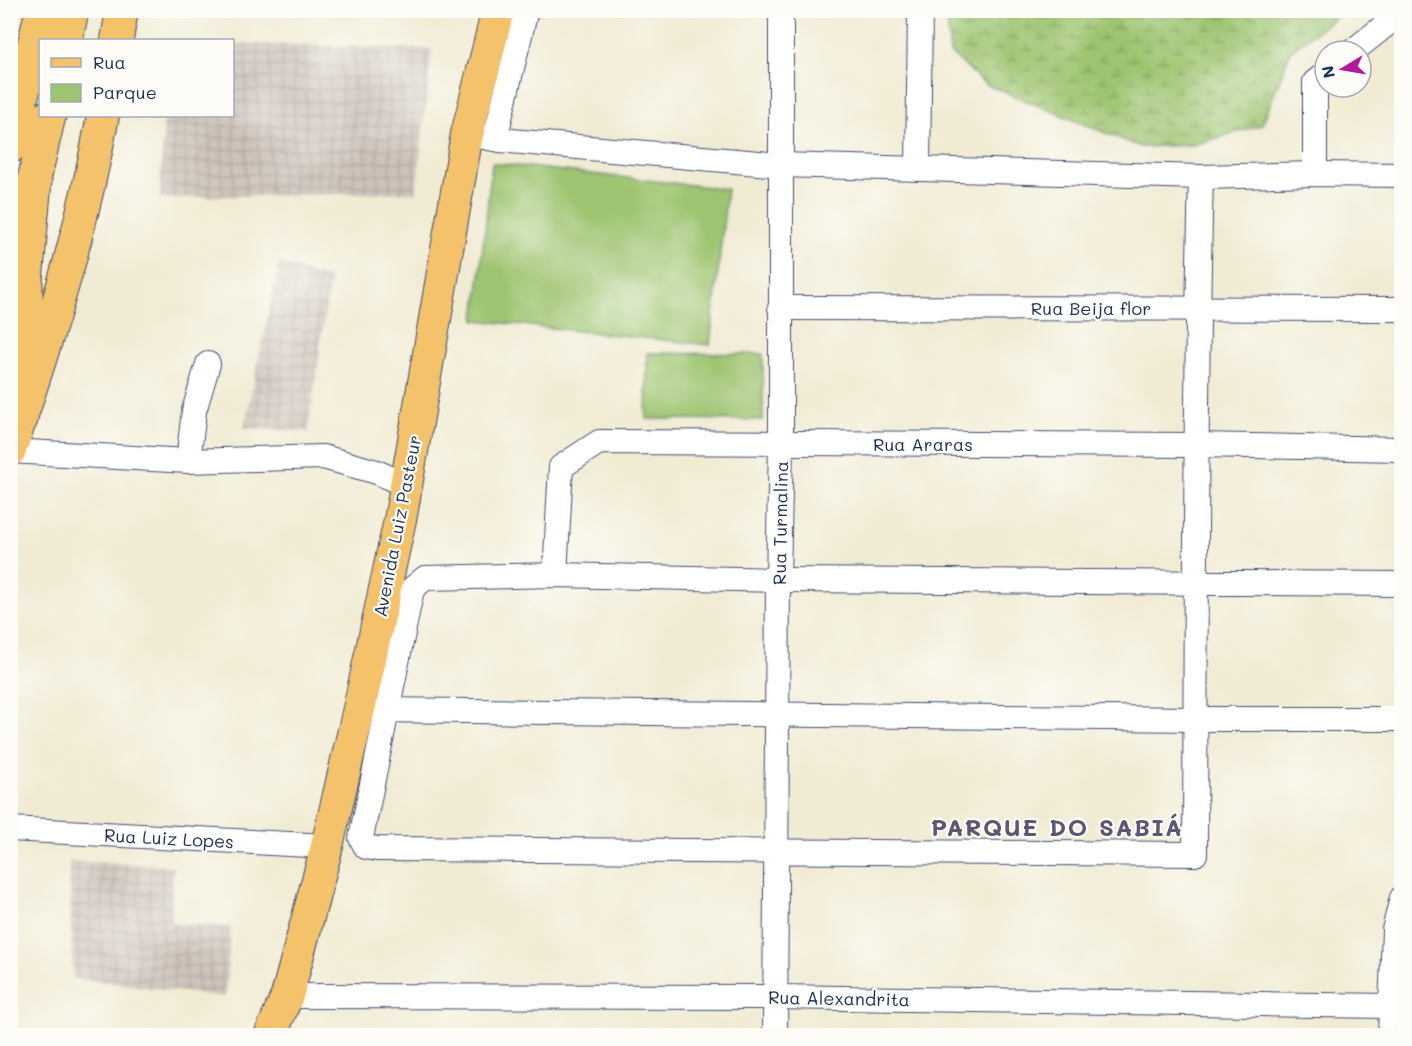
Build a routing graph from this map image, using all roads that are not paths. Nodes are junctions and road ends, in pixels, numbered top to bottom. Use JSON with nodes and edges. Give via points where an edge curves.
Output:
{"nodes":[{"id":1,"x":42,"y":10,"type":"edge"},
{"id":2,"x":72,"y":10,"type":"edge"},
{"id":3,"x":122,"y":10,"type":"edge"},
{"id":4,"x":498,"y":10,"type":"edge"},
{"id":5,"x":526,"y":10,"type":"edge"},
{"id":6,"x":781,"y":10,"type":"edge"},
{"id":7,"x":920,"y":10,"type":"edge"},
{"id":8,"x":1401,"y":12,"type":"edge"},
{"id":9,"x":1391,"y":31,"type":"edge"},
{"id":10,"x":66,"y":39,"type":"edge"},
{"id":11,"x":117,"y":39,"type":"edge"},
{"id":12,"x":1373,"y":40,"type":"edge"},
{"id":13,"x":1315,"y":99,"type":"edge"},
{"id":14,"x":49,"y":117,"type":"edge"},
{"id":15,"x":103,"y":117,"type":"edge"},
{"id":16,"x":481,"y":136,"type":"junction"},
{"id":17,"x":10,"y":147,"type":"edge"},
{"id":18,"x":781,"y":165,"type":"junction"},
{"id":19,"x":918,"y":168,"type":"junction"},
{"id":20,"x":1315,"y":174,"type":"junction"},
{"id":21,"x":1401,"y":174,"type":"edge"},
{"id":22,"x":1201,"y":177,"type":"junction"},
{"id":23,"x":35,"y":181,"type":"junction"},
{"id":24,"x":10,"y":266,"type":"edge"},
{"id":25,"x":780,"y":308,"type":"junction"},
{"id":26,"x":1198,"y":308,"type":"junction"},
{"id":27,"x":1401,"y":309,"type":"edge"},
{"id":28,"x":208,"y":364,"type":"dead end"},
{"id":29,"x":21,"y":418,"type":"junction"},
{"id":30,"x":781,"y":444,"type":"junction"},
{"id":31,"x":1196,"y":445,"type":"junction"},
{"id":32,"x":1401,"y":448,"type":"edge"},
{"id":33,"x":10,"y":451,"type":"edge"},
{"id":34,"x":188,"y":461,"type":"junction"},
{"id":35,"x":407,"y":486,"type":"junction"},
{"id":36,"x":555,"y":575,"type":"junction"},
{"id":37,"x":778,"y":580,"type":"junction"},
{"id":38,"x":1196,"y":583,"type":"junction"},
{"id":39,"x":1401,"y":584,"type":"edge"},
{"id":40,"x":372,"y":710,"type":"junction"},
{"id":41,"x":778,"y":715,"type":"junction"},
{"id":42,"x":1196,"y":719,"type":"junction"},
{"id":43,"x":1401,"y":719,"type":"edge"},
{"id":44,"x":10,"y":829,"type":"edge"},
{"id":45,"x":327,"y":846,"type":"junction"},
{"id":46,"x":776,"y":850,"type":"junction"},
{"id":47,"x":1401,"y":898,"type":"edge"},
{"id":48,"x":287,"y":996,"type":"junction"},
{"id":49,"x":775,"y":997,"type":"junction"},
{"id":50,"x":1391,"y":1006,"type":"junction"},
{"id":51,"x":270,"y":1035,"type":"edge"},
{"id":52,"x":775,"y":1035,"type":"edge"},
{"id":53,"x":1390,"y":1035,"type":"edge"}],
"edges":[{"from":1,"to":17,"type":"highway"},
{"from":2,"to":10,"type":"highway"},
{"from":3,"to":11,"type":"main road"},
{"from":4,"to":16,"type":"main road","name":"Avenida Luiz Pasteur"},
{"from":5,"to":16,"type":"street"},
{"from":6,"to":18,"type":"street","name":"Rua Turmalina"},
{"from":7,"to":19,"type":"street"},
{"from":8,"to":9,"type":"street"},
{"from":9,"to":12,"type":"street"},
{"from":13,"to":20,"type":"street"},
{"from":14,"to":23,"type":"highway"},
{"from":15,"to":29,"type":"main road","via":[[63,288]]},
{"from":16,"to":18,"type":"street"},
{"from":16,"to":35,"type":"main road","name":"Avenida Luiz Pasteur"},
{"from":18,"to":19,"type":"street"},
{"from":18,"to":25,"type":"street","name":"Rua Turmalina"},
{"from":19,"to":22,"type":"street"},
{"from":20,"to":21,"type":"street"},
{"from":20,"to":22,"type":"street"},
{"from":22,"to":26,"type":"street"},
{"from":23,"to":24,"type":"highway"},
{"from":23,"to":29,"type":"highway","via":[[26,281]]},
{"from":25,"to":26,"type":"street","name":"Rua Beija flor"},
{"from":25,"to":30,"type":"street","name":"Rua Turmalina"},
{"from":26,"to":27,"type":"street","name":"Rua Beija flor"},
{"from":26,"to":31,"type":"street"},
{"from":28,"to":34,"type":"street","via":[[194,411]]},
{"from":29,"to":33,"type":"main road"},
{"from":30,"to":31,"type":"street","name":"Rua Araras"},
{"from":30,"to":36,"type":"street","name":"Rua Araras","via":[[599,442],[561,467]]},
{"from":30,"to":37,"type":"street","name":"Rua Turmalina"},
{"from":31,"to":32,"type":"street","name":"Rua Araras"},
{"from":31,"to":38,"type":"street"},
{"from":33,"to":34,"type":"street"},
{"from":34,"to":35,"type":"street","via":[[323,457],[377,472]]},
{"from":35,"to":40,"type":"main road","name":"Avenida Luiz Pasteur"},
{"from":36,"to":37,"type":"street"},
{"from":36,"to":40,"type":"street","via":[[425,579],[418,584],[412,589]]},
{"from":37,"to":38,"type":"street"},
{"from":37,"to":41,"type":"street","name":"Rua Turmalina"},
{"from":38,"to":39,"type":"street"},
{"from":38,"to":42,"type":"street"},
{"from":40,"to":41,"type":"street"},
{"from":40,"to":45,"type":"main road","name":"Avenida Luiz Pasteur"},
{"from":40,"to":46,"type":"street","via":[[361,838],[366,846]]},
{"from":41,"to":42,"type":"street"},
{"from":41,"to":46,"type":"street","name":"Rua Turmalina"},
{"from":42,"to":43,"type":"street"},
{"from":42,"to":46,"type":"street","via":[[1195,854]]},
{"from":44,"to":45,"type":"street","name":"Rua Luiz Lopes"},
{"from":45,"to":48,"type":"main road","name":"Avenida Luiz Pasteur"},
{"from":46,"to":49,"type":"street","name":"Rua Turmalina"},
{"from":47,"to":50,"type":"street","via":[[1394,930]]},
{"from":48,"to":49,"type":"street","name":"Rua Alexandrita"},
{"from":48,"to":51,"type":"main road","name":"Avenida Luiz Pasteur"},
{"from":49,"to":50,"type":"street","name":"Rua Alexandrita"},
{"from":49,"to":52,"type":"street","name":"Rua Turmalina"},
{"from":50,"to":53,"type":"street"}]}
